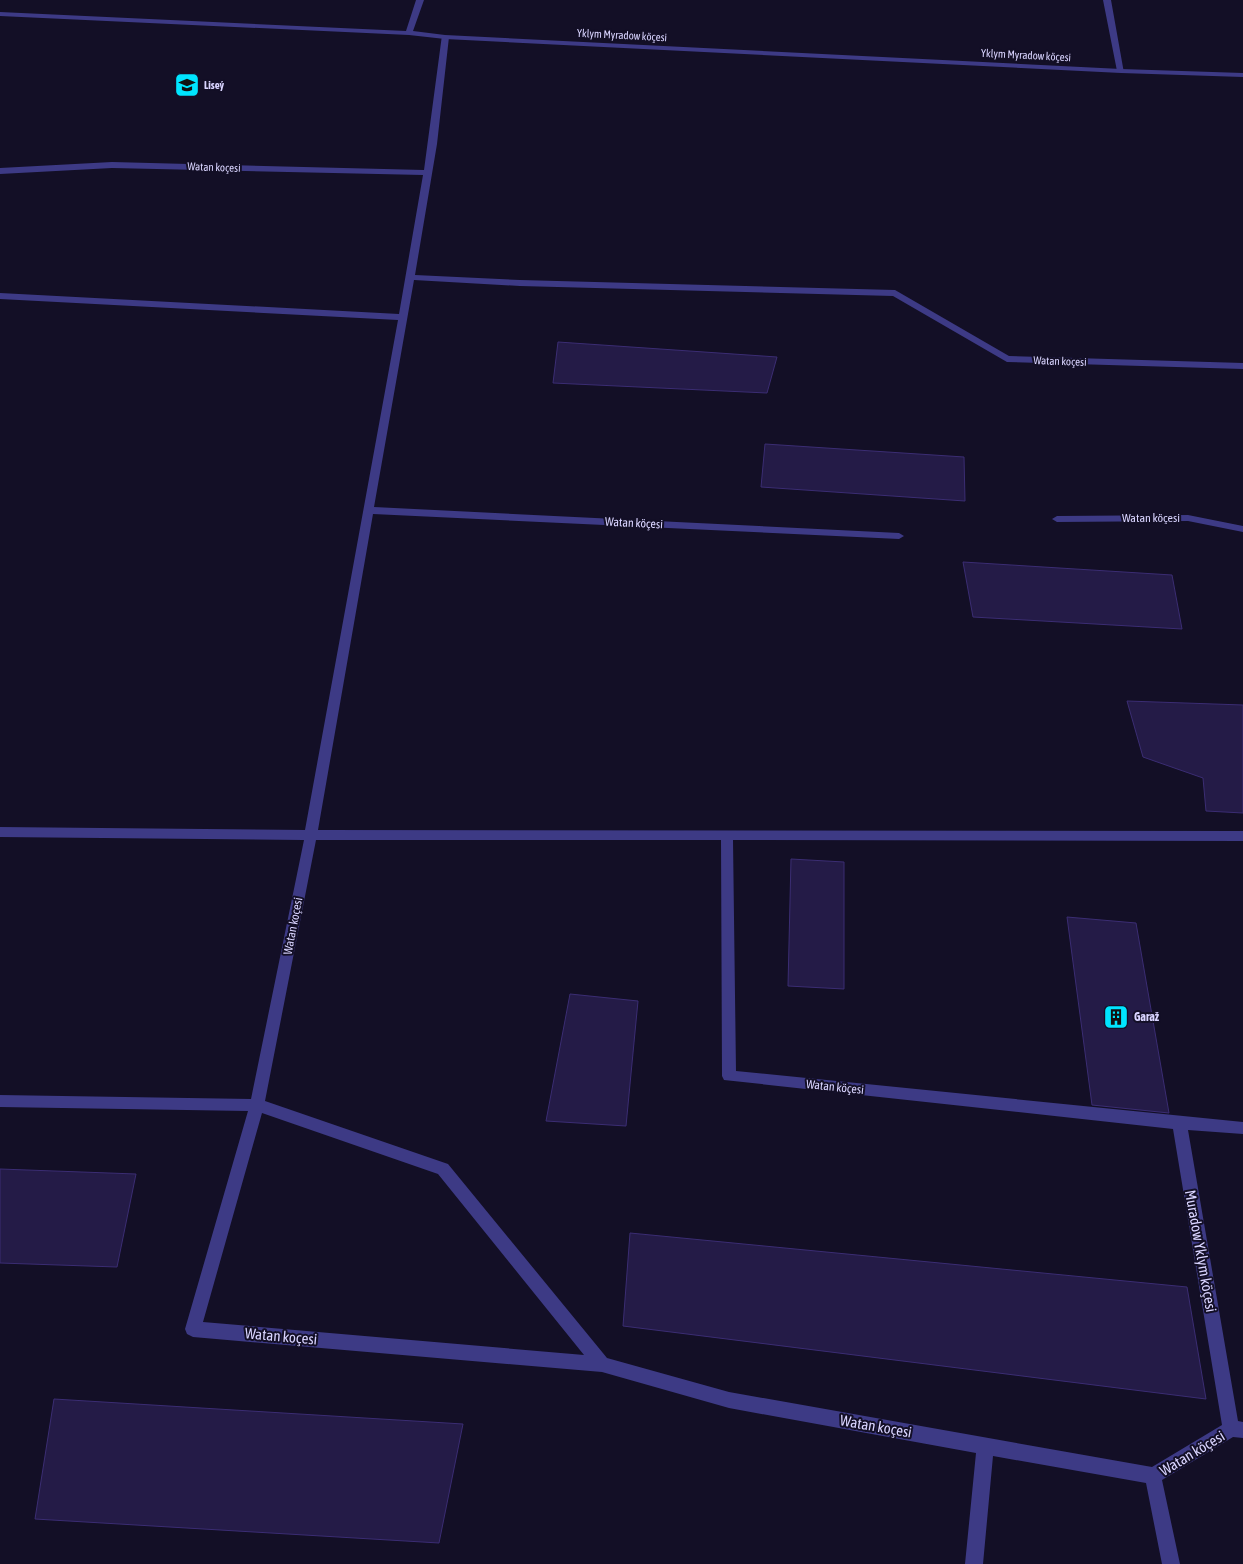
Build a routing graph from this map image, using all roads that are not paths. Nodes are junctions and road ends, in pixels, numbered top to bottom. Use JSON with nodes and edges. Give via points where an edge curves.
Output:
{"nodes":[{"id":1,"x":420,"y":0,"type":"edge"},
{"id":2,"x":1107,"y":0,"type":"edge"},
{"id":3,"x":0,"y":14,"type":"edge"},
{"id":4,"x":409,"y":33,"type":"junction"},
{"id":5,"x":445,"y":37,"type":"junction"},
{"id":6,"x":1121,"y":71,"type":"junction"},
{"id":7,"x":1243,"y":75,"type":"edge"},
{"id":8,"x":0,"y":171,"type":"edge"},
{"id":9,"x":428,"y":173,"type":"junction"},
{"id":10,"x":410,"y":277,"type":"junction"},
{"id":11,"x":0,"y":296,"type":"edge"},
{"id":12,"x":402,"y":317,"type":"junction"},
{"id":13,"x":1243,"y":366,"type":"edge"},
{"id":14,"x":368,"y":510,"type":"junction"},
{"id":15,"x":1057,"y":518,"type":"dead end"},
{"id":16,"x":1243,"y":529,"type":"edge"},
{"id":17,"x":899,"y":536,"type":"dead end"},
{"id":18,"x":0,"y":832,"type":"edge"},
{"id":19,"x":311,"y":835,"type":"junction"},
{"id":20,"x":727,"y":836,"type":"junction"},
{"id":21,"x":1243,"y":836,"type":"edge"},
{"id":22,"x":0,"y":1101,"type":"edge"},
{"id":23,"x":257,"y":1105,"type":"junction"},
{"id":24,"x":1179,"y":1123,"type":"junction"},
{"id":25,"x":1243,"y":1128,"type":"edge"},
{"id":26,"x":602,"y":1364,"type":"junction"},
{"id":27,"x":1237,"y":1430,"type":"edge"},
{"id":28,"x":985,"y":1446,"type":"junction"},
{"id":29,"x":1153,"y":1476,"type":"junction"},
{"id":30,"x":974,"y":1564,"type":"edge"},
{"id":31,"x":1171,"y":1564,"type":"edge"}],
"edges":[{"from":1,"to":4,"type":"street"},
{"from":2,"to":6,"type":"street"},
{"from":3,"to":4,"type":"street","name":"Yklym Myradow köçesi"},
{"from":4,"to":5,"type":"street","name":"Yklym Myradow köçesi"},
{"from":5,"to":6,"type":"street","name":"Yklym Myradow köçesi"},
{"from":5,"to":9,"type":"street","name":"Watan koçesi"},
{"from":6,"to":7,"type":"street","name":"Yklym Myradow köçesi"},
{"from":8,"to":9,"type":"street","name":"Watan koçesi","via":[[112,164]]},
{"from":9,"to":10,"type":"street","name":"Watan koçesi"},
{"from":10,"to":12,"type":"street","name":"Watan koçesi"},
{"from":10,"to":13,"type":"street","name":"Watan koçesi","via":[[895,293],[1007,359]]},
{"from":11,"to":12,"type":"street"},
{"from":12,"to":14,"type":"street","name":"Watan koçesi"},
{"from":14,"to":17,"type":"street","name":"Watan köçesi"},
{"from":14,"to":19,"type":"street","name":"Watan koçesi"},
{"from":15,"to":16,"type":"street","name":"Watan köçesi","via":[[1188,518]]},
{"from":18,"to":19,"type":"street"},
{"from":19,"to":20,"type":"street"},
{"from":19,"to":23,"type":"street","name":"Watan koçesi"},
{"from":20,"to":21,"type":"street"},
{"from":20,"to":24,"type":"street","name":"Watan köçesi","via":[[729,1076]]},
{"from":22,"to":23,"type":"street"},
{"from":23,"to":26,"type":"street","via":[[443,1169]]},
{"from":23,"to":26,"type":"street","name":"Watan koçesi","via":[[193,1329]]},
{"from":24,"to":25,"type":"street"},
{"from":24,"to":27,"type":"street","name":"Muradow Yklym köçesi"},
{"from":26,"to":28,"type":"street","name":"Watan koçesi","via":[[729,1400]]},
{"from":27,"to":29,"type":"street","name":"Watan köçesi"},
{"from":28,"to":29,"type":"street","name":"Watan koçesi"},
{"from":28,"to":30,"type":"street"},
{"from":29,"to":31,"type":"street","name":"Watan köçesi"}]}
